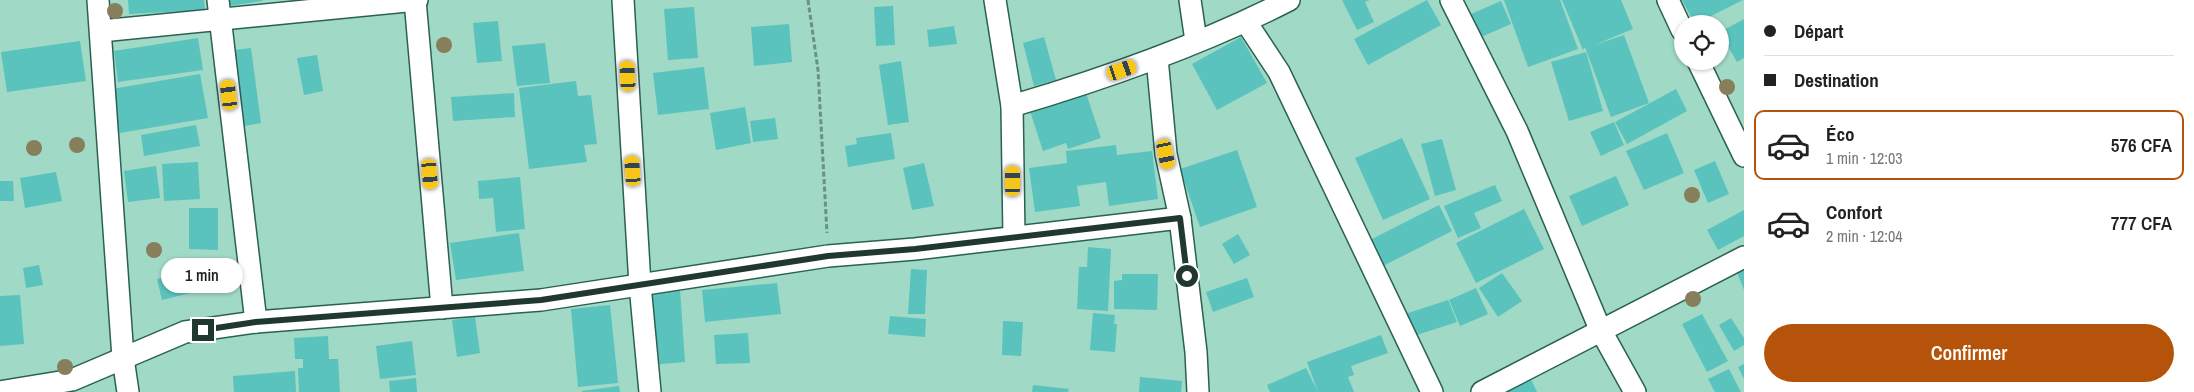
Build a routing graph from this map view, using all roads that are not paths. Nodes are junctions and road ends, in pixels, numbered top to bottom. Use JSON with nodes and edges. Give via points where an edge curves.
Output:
{"nodes":[{"id":1,"x":98,"y":0,"type":"edge"},
{"id":2,"x":416,"y":0,"type":"edge"},
{"id":3,"x":623,"y":0,"type":"edge"},
{"id":4,"x":994,"y":0,"type":"edge"},
{"id":5,"x":1190,"y":0,"type":"edge"},
{"id":6,"x":1289,"y":0,"type":"edge"},
{"id":7,"x":1451,"y":0,"type":"edge"},
{"id":8,"x":1668,"y":0,"type":"edge"},
{"id":9,"x":219,"y":10,"type":"edge"},
{"id":10,"x":1675,"y":15,"type":"edge"},
{"id":11,"x":1246,"y":22,"type":"junction"},
{"id":12,"x":101,"y":31,"type":"junction"},
{"id":13,"x":1196,"y":41,"type":"junction"},
{"id":14,"x":1157,"y":58,"type":"junction"},
{"id":15,"x":1702,"y":70,"type":"edge"},
{"id":16,"x":1012,"y":106,"type":"junction"},
{"id":17,"x":1744,"y":156,"type":"edge"},
{"id":18,"x":1180,"y":218,"type":"junction"},
{"id":19,"x":1014,"y":236,"type":"junction"},
{"id":20,"x":1744,"y":257,"type":"edge"},
{"id":21,"x":640,"y":285,"type":"junction"},
{"id":22,"x":442,"y":308,"type":"junction"},
{"id":23,"x":256,"y":322,"type":"junction"},
{"id":24,"x":1600,"y":330,"type":"junction"},
{"id":25,"x":123,"y":358,"type":"junction"},
{"id":26,"x":0,"y":392,"type":"edge"},
{"id":27,"x":128,"y":392,"type":"edge"},
{"id":28,"x":650,"y":392,"type":"edge"},
{"id":29,"x":1198,"y":392,"type":"edge"},
{"id":30,"x":1432,"y":392,"type":"edge"},
{"id":31,"x":1482,"y":392,"type":"edge"},
{"id":32,"x":1635,"y":392,"type":"edge"}],
"edges":[{"from":1,"to":12,"type":"street"},
{"from":2,"to":9,"type":"street"},
{"from":2,"to":22,"type":"street"},
{"from":3,"to":21,"type":"street"},
{"from":4,"to":16,"type":"street"},
{"from":5,"to":13,"type":"street"},
{"from":6,"to":11,"type":"street"},
{"from":7,"to":24,"type":"street","via":[[1517,131]]},
{"from":8,"to":10,"type":"street"},
{"from":9,"to":12,"type":"street"},
{"from":9,"to":23,"type":"street"},
{"from":11,"to":13,"type":"street"},
{"from":11,"to":30,"type":"street","via":[[1279,72]]},
{"from":12,"to":25,"type":"street"},
{"from":13,"to":14,"type":"street"},
{"from":14,"to":16,"type":"street"},
{"from":14,"to":18,"type":"street","via":[[1166,154]]},
{"from":15,"to":17,"type":"street"},
{"from":16,"to":19,"type":"street"},
{"from":18,"to":19,"type":"street"},
{"from":18,"to":29,"type":"street"},
{"from":19,"to":21,"type":"street","via":[[828,256]]},
{"from":20,"to":24,"type":"street"},
{"from":21,"to":22,"type":"street","via":[[541,300]]},
{"from":21,"to":28,"type":"street"},
{"from":22,"to":23,"type":"street"},
{"from":23,"to":25,"type":"street","via":[[185,332]]},
{"from":24,"to":31,"type":"street"},
{"from":24,"to":32,"type":"street"},
{"from":25,"to":26,"type":"street","via":[[72,380]]},
{"from":25,"to":27,"type":"street"}]}
